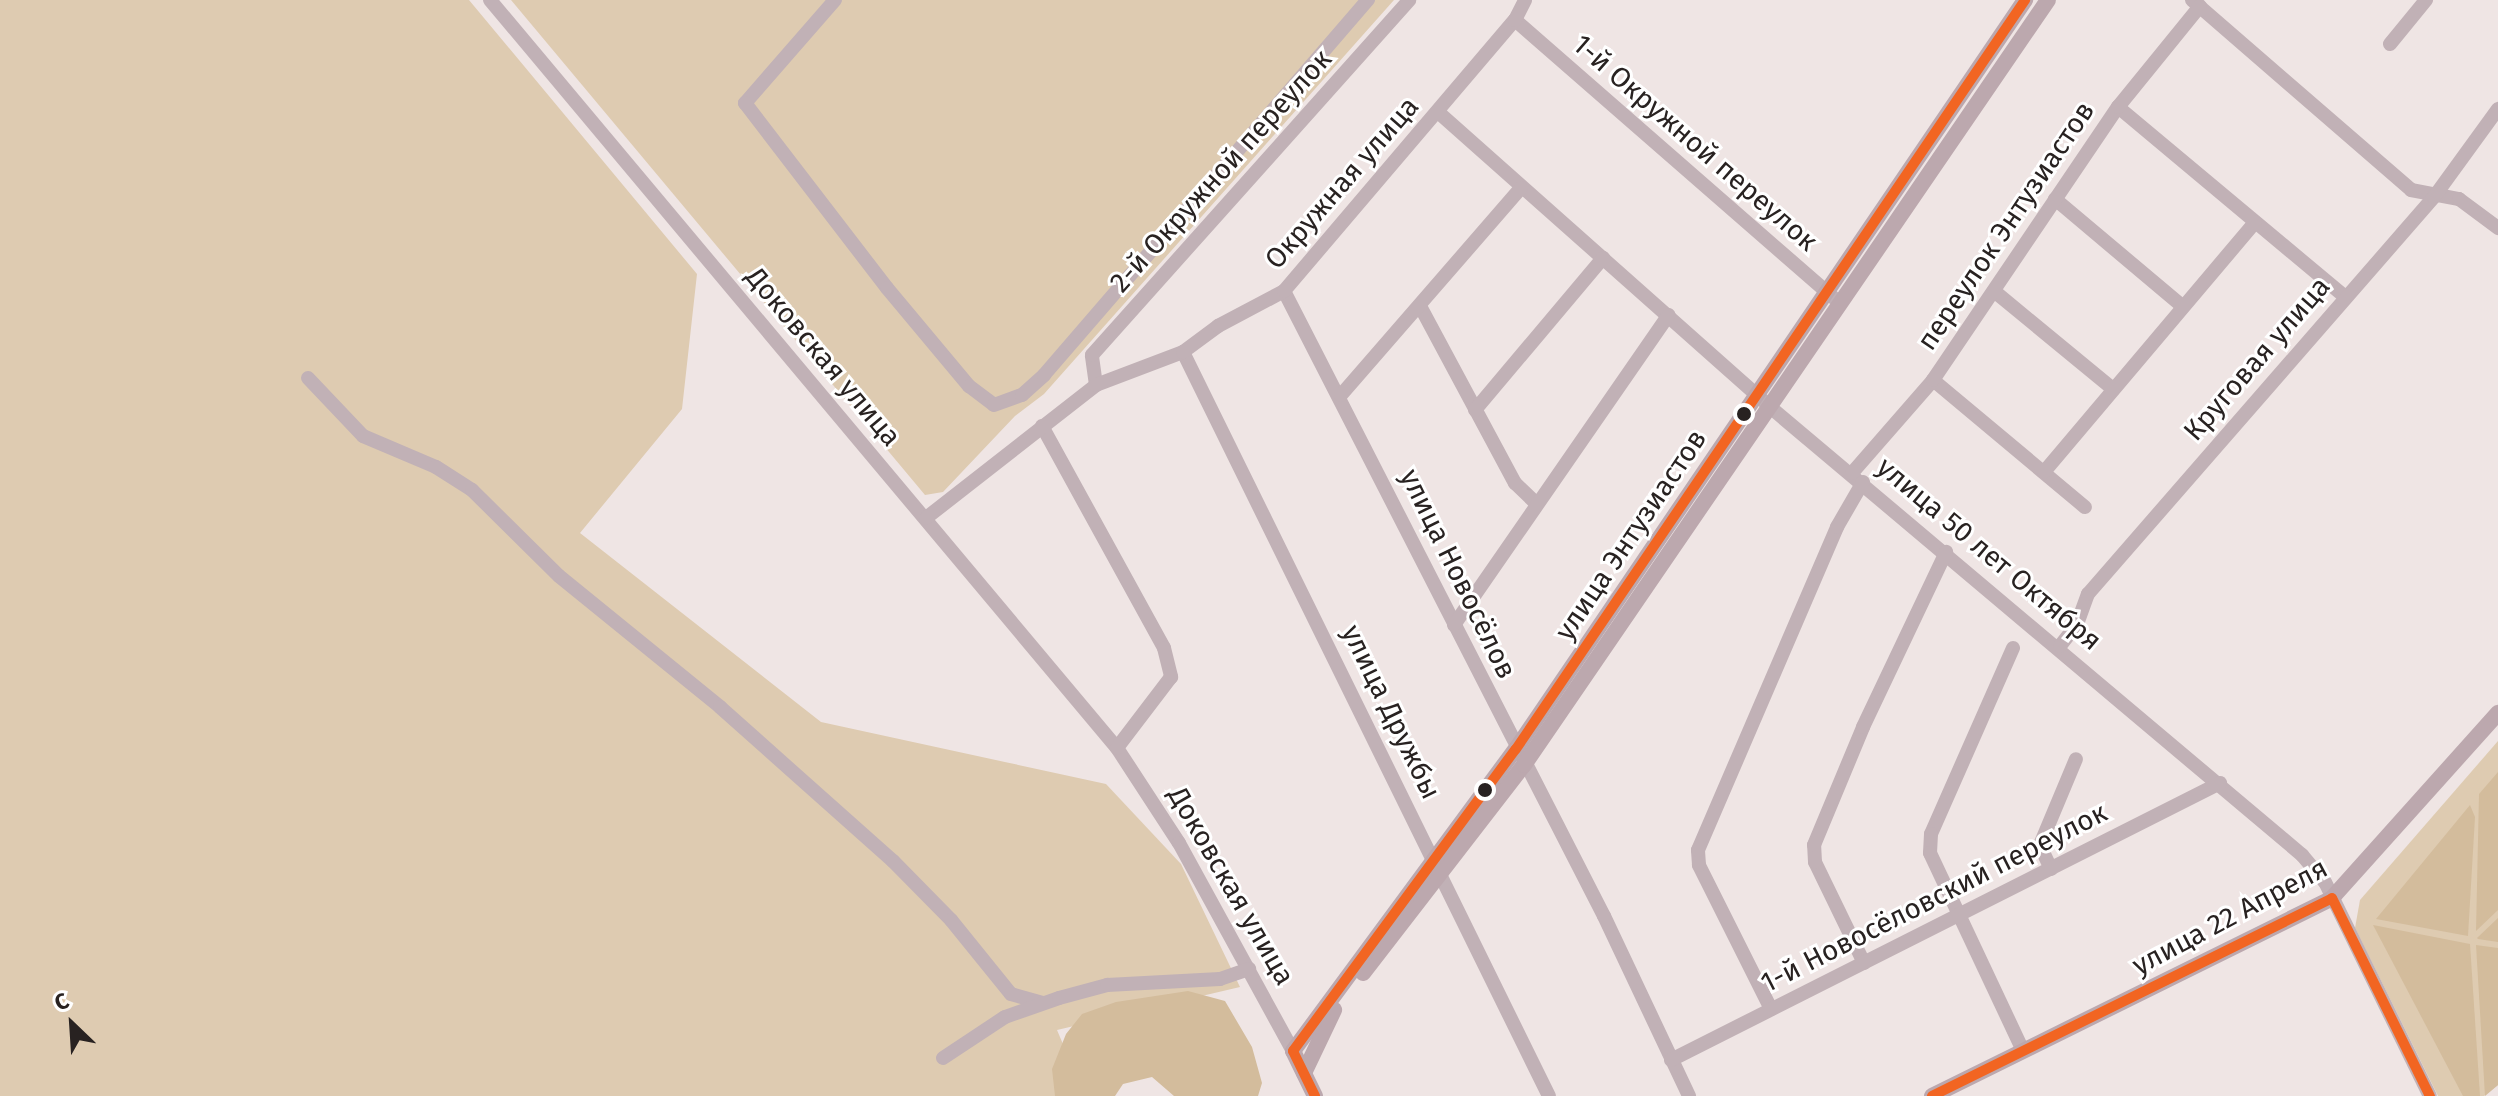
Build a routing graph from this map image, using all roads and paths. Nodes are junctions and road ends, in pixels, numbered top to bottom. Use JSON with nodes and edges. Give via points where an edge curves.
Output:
{"nodes":[{"id":1,"x":490,"y":0,"type":"edge"},
{"id":2,"x":835,"y":0,"type":"edge"},
{"id":3,"x":1368,"y":0,"type":"edge"},
{"id":4,"x":1409,"y":0,"type":"edge"},
{"id":5,"x":1525,"y":0,"type":"edge"},
{"id":6,"x":2025,"y":0,"type":"edge"},
{"id":7,"x":2048,"y":0,"type":"edge"},
{"id":8,"x":2426,"y":0,"type":"edge"},
{"id":9,"x":2196,"y":3,"type":"edge"},
{"id":10,"x":1515,"y":20,"type":"junction"},
{"id":11,"x":2390,"y":44,"type":"dead end"},
{"id":12,"x":2118,"y":107,"type":"junction"},
{"id":13,"x":2498,"y":109,"type":"edge"},
{"id":14,"x":1438,"y":112,"type":"junction"},
{"id":15,"x":1521,"y":188,"type":"junction"},
{"id":16,"x":2434,"y":197,"type":"junction"},
{"id":17,"x":2055,"y":199,"type":"junction"},
{"id":18,"x":2255,"y":222,"type":"junction"},
{"id":19,"x":2498,"y":228,"type":"edge"},
{"id":20,"x":1603,"y":258,"type":"junction"},
{"id":21,"x":1284,"y":291,"type":"junction"},
{"id":22,"x":1994,"y":291,"type":"junction"},
{"id":23,"x":1827,"y":292,"type":"junction"},
{"id":24,"x":2344,"y":296,"type":"junction"},
{"id":25,"x":1840,"y":304,"type":"junction"},
{"id":26,"x":1420,"y":306,"type":"junction"},
{"id":27,"x":2182,"y":306,"type":"junction"},
{"id":28,"x":1669,"y":315,"type":"junction"},
{"id":29,"x":1183,"y":352,"type":"junction"},
{"id":30,"x":308,"y":378,"type":"dead end"},
{"id":31,"x":1933,"y":380,"type":"junction"},
{"id":32,"x":1096,"y":385,"type":"junction"},
{"id":33,"x":2113,"y":389,"type":"junction"},
{"id":34,"x":1341,"y":395,"type":"junction"},
{"id":35,"x":1765,"y":400,"type":"junction"},
{"id":36,"x":1475,"y":410,"type":"junction"},
{"id":37,"x":1042,"y":426,"type":"junction"},
{"id":38,"x":2044,"y":472,"type":"junction"},
{"id":39,"x":1857,"y":478,"type":"junction"},
{"id":40,"x":1536,"y":503,"type":"junction"},
{"id":41,"x":2085,"y":507,"type":"dead end"},
{"id":42,"x":926,"y":518,"type":"junction"},
{"id":43,"x":1946,"y":552,"type":"junction"},
{"id":44,"x":1454,"y":625,"type":"junction"},
{"id":45,"x":2060,"y":646,"type":"junction"},
{"id":46,"x":2013,"y":648,"type":"dead end"},
{"id":47,"x":2498,"y":713,"type":"edge"},
{"id":48,"x":1117,"y":748,"type":"junction"},
{"id":49,"x":1520,"y":757,"type":"junction"},
{"id":50,"x":2076,"y":759,"type":"dead end"},
{"id":51,"x":2220,"y":783,"type":"junction"},
{"id":52,"x":1438,"y":866,"type":"junction"},
{"id":53,"x":2051,"y":869,"type":"junction"},
{"id":54,"x":2332,"y":898,"type":"junction"},
{"id":55,"x":1956,"y":916,"type":"junction"},
{"id":56,"x":1864,"y":963,"type":"junction"},
{"id":57,"x":1249,"y":969,"type":"junction"},
{"id":58,"x":1042,"y":1003,"type":"junction"},
{"id":59,"x":1771,"y":1009,"type":"junction"},
{"id":60,"x":1293,"y":1051,"type":"junction"},
{"id":61,"x":2023,"y":1051,"type":"junction"},
{"id":62,"x":943,"y":1058,"type":"dead end"},
{"id":63,"x":1671,"y":1060,"type":"junction"},
{"id":64,"x":1304,"y":1073,"type":"junction"},
{"id":65,"x":1315,"y":1096,"type":"edge"},
{"id":66,"x":1549,"y":1096,"type":"edge"},
{"id":67,"x":1689,"y":1096,"type":"edge"},
{"id":68,"x":1932,"y":1096,"type":"edge"},
{"id":69,"x":2430,"y":1096,"type":"edge"}],
"edges":[{"from":1,"to":42,"type":"street","name":"Доковская улица"},
{"from":2,"to":3,"type":"street","via":[[745,103],[887,288],[969,386],[994,405],[1022,395],[1044,375]]},
{"from":4,"to":32,"type":"street","name":"2-й Окружной переулок","via":[[1092,355]]},
{"from":5,"to":10,"type":"street","name":"Окружная улица"},
{"from":6,"to":23,"type":"main road","name":"улица Энтузиастов"},
{"from":7,"to":25,"type":"main road","name":"улица Энтузиастов"},
{"from":8,"to":11,"type":"street"},
{"from":9,"to":12,"type":"street","name":"переулок Энтузиастов"},
{"from":9,"to":16,"type":"street","via":[[2411,190]]},
{"from":10,"to":14,"type":"street","name":"Окружная улица"},
{"from":10,"to":23,"type":"street","name":"1-й Окружной переулок"},
{"from":12,"to":17,"type":"street","name":"переулок Энтузиастов"},
{"from":12,"to":18,"type":"street"},
{"from":13,"to":16,"type":"street","name":"Круговая улица"},
{"from":14,"to":15,"type":"street","name":"улица 50 лет Октября"},
{"from":14,"to":21,"type":"street","name":"Окружная улица"},
{"from":15,"to":20,"type":"street","name":"улица 50 лет Октября"},
{"from":15,"to":26,"type":"street"},
{"from":16,"to":19,"type":"street","via":[[2459,199]]},
{"from":16,"to":24,"type":"street","name":"Круговая улица"},
{"from":17,"to":22,"type":"street","name":"переулок Энтузиастов"},
{"from":17,"to":27,"type":"street"},
{"from":18,"to":24,"type":"street"},
{"from":18,"to":27,"type":"street"},
{"from":20,"to":28,"type":"street","name":"улица 50 лет Октября"},
{"from":20,"to":36,"type":"street"},
{"from":21,"to":29,"type":"street","name":"Окружная улица","via":[[1218,326]]},
{"from":21,"to":34,"type":"street","name":"улица Новосёлов"},
{"from":22,"to":31,"type":"street","name":"переулок Энтузиастов"},
{"from":22,"to":33,"type":"street"},
{"from":23,"to":25,"type":"street","name":"1-й Окружной переулок"},
{"from":23,"to":35,"type":"main road","name":"улица Энтузиастов"},
{"from":24,"to":45,"type":"street","name":"Круговая улица","via":[[2088,594],[2077,624]]},
{"from":25,"to":35,"type":"main road","name":"улица Энтузиастов"},
{"from":26,"to":34,"type":"street"},
{"from":26,"to":36,"type":"street"},
{"from":27,"to":33,"type":"street"},
{"from":28,"to":35,"type":"street","name":"улица 50 лет Октября"},
{"from":28,"to":40,"type":"street"},
{"from":29,"to":32,"type":"street","name":"Окружная улица"},
{"from":29,"to":52,"type":"street","name":"улица Дружбы"},
{"from":30,"to":58,"type":"street","via":[[363,436],[436,467],[472,490],[559,576],[720,707],[893,861],[951,920],[1011,994]]},
{"from":31,"to":38,"type":"street"},
{"from":31,"to":39,"type":"street","name":"переулок Энтузиастов"},
{"from":32,"to":37,"type":"street","name":"Окружная улица"},
{"from":33,"to":38,"type":"street"},
{"from":34,"to":44,"type":"street","name":"улица Новосёлов"},
{"from":35,"to":39,"type":"street","name":"улица 50 лет Октября"},
{"from":35,"to":49,"type":"main road","name":"улица Энтузиастов"},
{"from":36,"to":40,"type":"street","via":[[1515,483]]},
{"from":37,"to":42,"type":"street","name":"Окружная улица"},
{"from":37,"to":48,"type":"street","via":[[1164,648],[1171,677]]},
{"from":38,"to":41,"type":"street"},
{"from":39,"to":43,"type":"street","name":"улица 50 лет Октября"},
{"from":39,"to":59,"type":"street","name":"переулок Энтузиастов","via":[[1698,850],[1699,865]]},
{"from":40,"to":44,"type":"street"},
{"from":42,"to":48,"type":"street","name":"Доковская улица"},
{"from":43,"to":45,"type":"street","name":"улица 50 лет Октября"},
{"from":43,"to":56,"type":"street","via":[[1814,845],[1815,862]]},
{"from":44,"to":49,"type":"street","name":"улица Новосёлов"},
{"from":45,"to":51,"type":"street","name":"улица 50 лет Октября"},
{"from":46,"to":55,"type":"street","via":[[1931,834],[1930,853]]},
{"from":47,"to":54,"type":"main road","name":"улица 22 Апреля"},
{"from":48,"to":57,"type":"street","name":"Доковская улица","via":[[1179,843]]},
{"from":49,"to":52,"type":"main road","name":"улица Энтузиастов"},
{"from":49,"to":63,"type":"street","name":"улица Новосёлов"},
{"from":50,"to":53,"type":"street","via":[[2040,845]]},
{"from":51,"to":53,"type":"street","name":"1-й Новосёловский переулок"},
{"from":51,"to":54,"type":"street","name":"улица 50 лет Октября","via":[[2302,855]]},
{"from":52,"to":60,"type":"main road","name":"улица Энтузиастов"},
{"from":52,"to":64,"type":"main road","name":"улица Энтузиастов","via":[[1325,1023]]},
{"from":52,"to":66,"type":"street","name":"улица Дружбы"},
{"from":53,"to":55,"type":"street","name":"1-й Новосёловский переулок"},
{"from":54,"to":61,"type":"main road","name":"улица 22 Апреля"},
{"from":54,"to":69,"type":"street","name":"улица 50 лет Октября"},
{"from":55,"to":56,"type":"street","name":"1-й Новосёловский переулок"},
{"from":55,"to":61,"type":"street"},
{"from":56,"to":59,"type":"street","name":"1-й Новосёловский переулок"},
{"from":57,"to":58,"type":"street","via":[[1220,979],[1107,985]]},
{"from":57,"to":60,"type":"street","name":"Доковская улица"},
{"from":58,"to":62,"type":"street","via":[[981,1029]]},
{"from":59,"to":63,"type":"street","name":"1-й Новосёловский переулок"},
{"from":60,"to":64,"type":"main road","name":"Доковская улица"},
{"from":61,"to":68,"type":"main road","name":"улица 22 Апреля"},
{"from":63,"to":67,"type":"street","name":"улица Новосёлов"},
{"from":64,"to":65,"type":"main road","name":"Доковская улица"}]}
